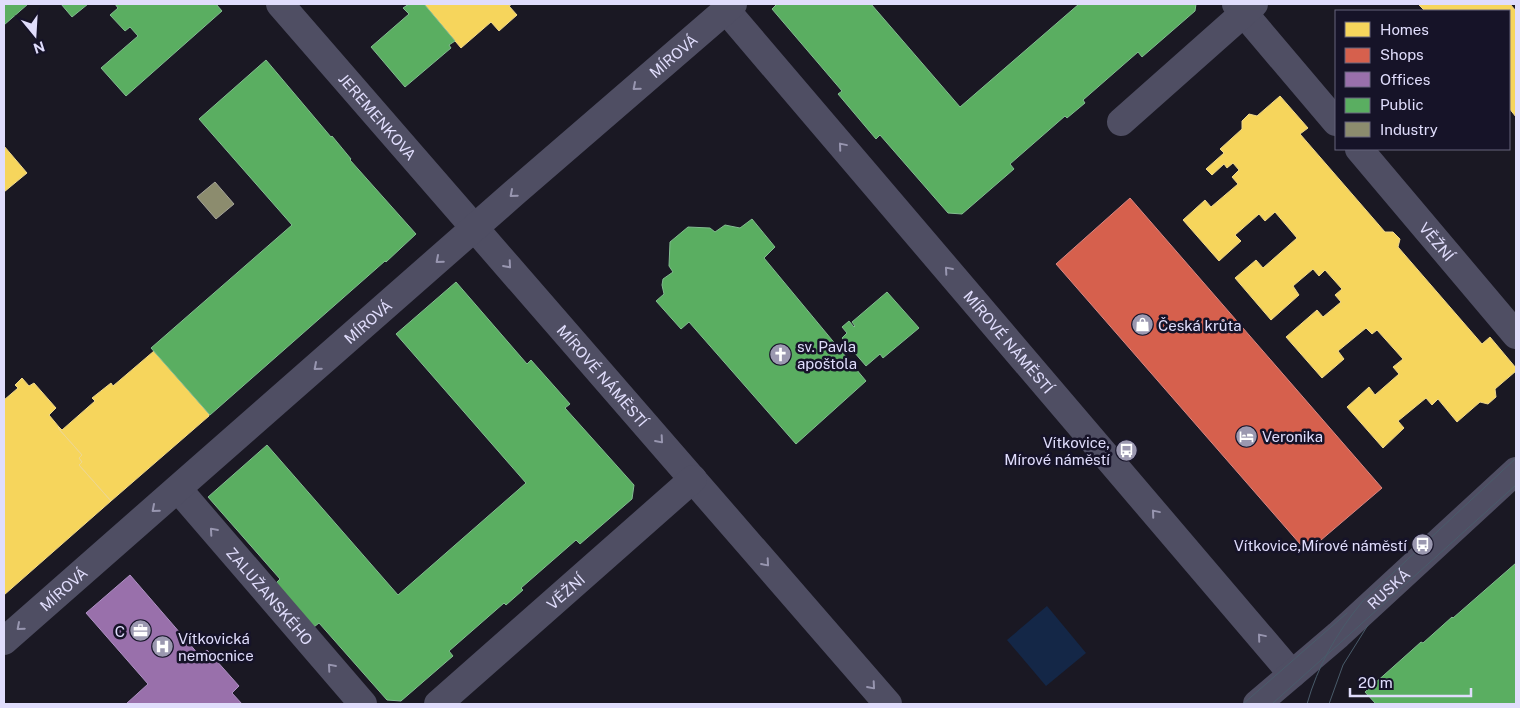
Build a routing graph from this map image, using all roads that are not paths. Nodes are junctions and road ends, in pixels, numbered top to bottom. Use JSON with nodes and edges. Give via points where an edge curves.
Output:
{"nodes":[{"id":1,"x":280,"y":4,"type":"edge"},
{"id":2,"x":729,"y":7,"type":"edge"},
{"id":3,"x":1244,"y":7,"type":"edge"},
{"id":4,"x":1335,"y":121,"type":"edge"},
{"id":5,"x":1121,"y":122,"type":"dead end"},
{"id":6,"x":1360,"y":150,"type":"edge"},
{"id":7,"x":476,"y":228,"type":"junction"},
{"id":8,"x":1516,"y":335,"type":"edge"},
{"id":9,"x":1516,"y":471,"type":"edge"},
{"id":10,"x":694,"y":479,"type":"junction"},
{"id":11,"x":178,"y":490,"type":"junction"},
{"id":12,"x":4,"y":641,"type":"edge"},
{"id":13,"x":1292,"y":674,"type":"junction"},
{"id":14,"x":362,"y":704,"type":"edge"},
{"id":15,"x":438,"y":704,"type":"edge"},
{"id":16,"x":888,"y":704,"type":"edge"},
{"id":17,"x":1258,"y":704,"type":"edge"}],
"edges":[{"from":1,"to":7,"type":"street","name":"JEREMENKOVA"},
{"from":2,"to":7,"type":"street","name":"MÍROVÁ","one_way":true},
{"from":13,"to":2,"type":"street","name":"MÍROVÉ NÁMĚSTÍ","one_way":true},
{"from":3,"to":4,"type":"street"},
{"from":3,"to":5,"type":"street"},
{"from":6,"to":8,"type":"street","name":"VĚŽNÍ"},
{"from":7,"to":10,"type":"street","name":"MÍROVÉ NÁMĚSTÍ","one_way":true},
{"from":7,"to":11,"type":"street","name":"MÍROVÁ","one_way":true},
{"from":9,"to":13,"type":"street","name":"RUSKÁ"},
{"from":10,"to":15,"type":"street","name":"VĚŽNÍ"},
{"from":10,"to":16,"type":"street","name":"MÍROVÉ NÁMĚSTÍ","one_way":true},
{"from":11,"to":12,"type":"street","name":"MÍROVÁ","one_way":true},
{"from":14,"to":11,"type":"street","name":"ZALUŽANSKÉHO","one_way":true},
{"from":13,"to":17,"type":"street","name":"RUSKÁ"}]}
